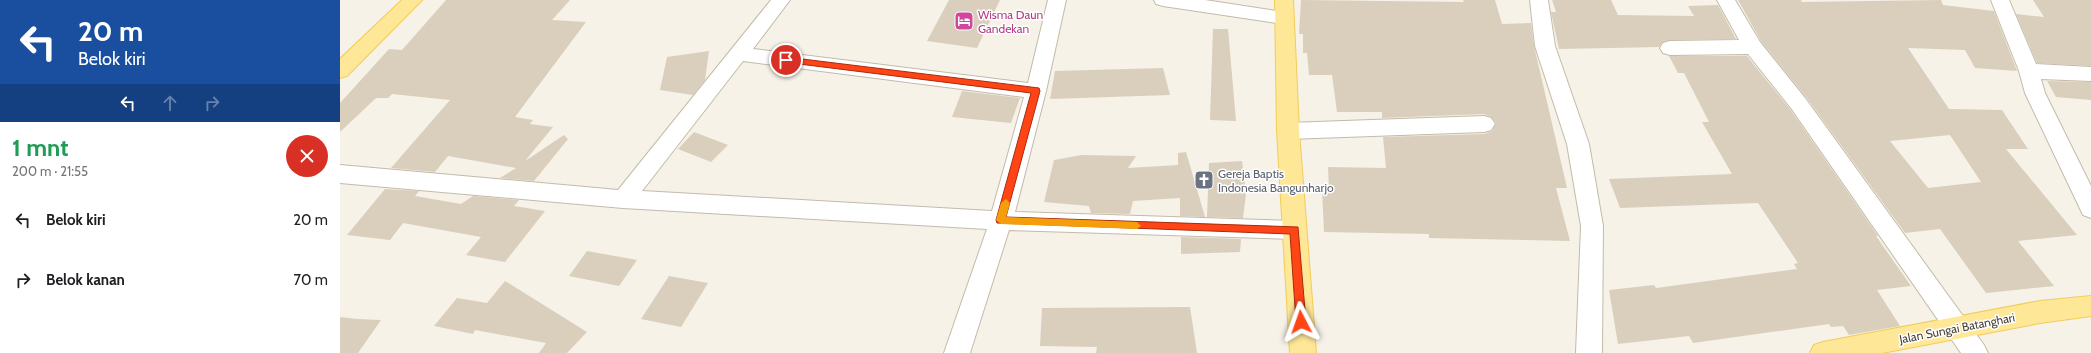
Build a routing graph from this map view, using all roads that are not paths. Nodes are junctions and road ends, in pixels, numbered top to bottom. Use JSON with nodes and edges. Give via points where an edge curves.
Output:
{"nodes":[{"id":1,"x":413,"y":0,"type":"edge"},
{"id":2,"x":781,"y":0,"type":"edge"},
{"id":3,"x":1056,"y":0,"type":"edge"},
{"id":4,"x":1163,"y":0,"type":"edge"},
{"id":5,"x":1539,"y":0,"type":"edge"},
{"id":6,"x":1726,"y":0,"type":"edge"},
{"id":7,"x":2000,"y":0,"type":"edge"},
{"id":8,"x":1283,"y":9,"type":"edge"},
{"id":9,"x":1753,"y":47,"type":"junction"},
{"id":10,"x":1670,"y":48,"type":"dead end"},
{"id":11,"x":739,"y":54,"type":"junction"},
{"id":12,"x":340,"y":71,"type":"edge"},
{"id":13,"x":2029,"y":71,"type":"junction"},
{"id":14,"x":2091,"y":74,"type":"edge"},
{"id":15,"x":1036,"y":91,"type":"junction"},
{"id":16,"x":1484,"y":124,"type":"dead end"},
{"id":17,"x":1288,"y":131,"type":"junction"},
{"id":18,"x":340,"y":174,"type":"edge"},
{"id":19,"x":623,"y":199,"type":"junction"},
{"id":20,"x":2091,"y":209,"type":"edge"},
{"id":21,"x":1001,"y":220,"type":"junction"},
{"id":22,"x":1295,"y":230,"type":"junction"},
{"id":23,"x":2091,"y":306,"type":"edge"},
{"id":24,"x":1958,"y":328,"type":"junction"},
{"id":25,"x":957,"y":353,"type":"edge"},
{"id":26,"x":1304,"y":353,"type":"edge"},
{"id":27,"x":1589,"y":353,"type":"edge"},
{"id":28,"x":1823,"y":353,"type":"edge"},
{"id":29,"x":1975,"y":353,"type":"edge"}],
"edges":[{"from":1,"to":12,"type":"main road"},
{"from":2,"to":11,"type":"street"},
{"from":3,"to":15,"type":"street"},
{"from":4,"to":8,"type":"street"},
{"from":5,"to":27,"type":"street","via":[[1545,46],[1578,144],[1592,226]]},
{"from":6,"to":9,"type":"street"},
{"from":7,"to":13,"type":"street"},
{"from":8,"to":17,"type":"main road"},
{"from":9,"to":10,"type":"street"},
{"from":9,"to":24,"type":"street","via":[[1798,103]]},
{"from":11,"to":15,"type":"street"},
{"from":11,"to":19,"type":"street"},
{"from":13,"to":14,"type":"street"},
{"from":13,"to":20,"type":"street","via":[[2035,93]]},
{"from":15,"to":21,"type":"street"},
{"from":16,"to":17,"type":"street"},
{"from":17,"to":22,"type":"main road"},
{"from":18,"to":19,"type":"street"},
{"from":19,"to":21,"type":"street"},
{"from":21,"to":22,"type":"street"},
{"from":21,"to":25,"type":"street"},
{"from":22,"to":26,"type":"main road"},
{"from":23,"to":24,"type":"main road","name":"Jalan Sungai Batanghari","via":[[2040,312]]},
{"from":24,"to":28,"type":"main road","name":"Jalan Sungai Batanghari"},
{"from":24,"to":29,"type":"street"}]}
